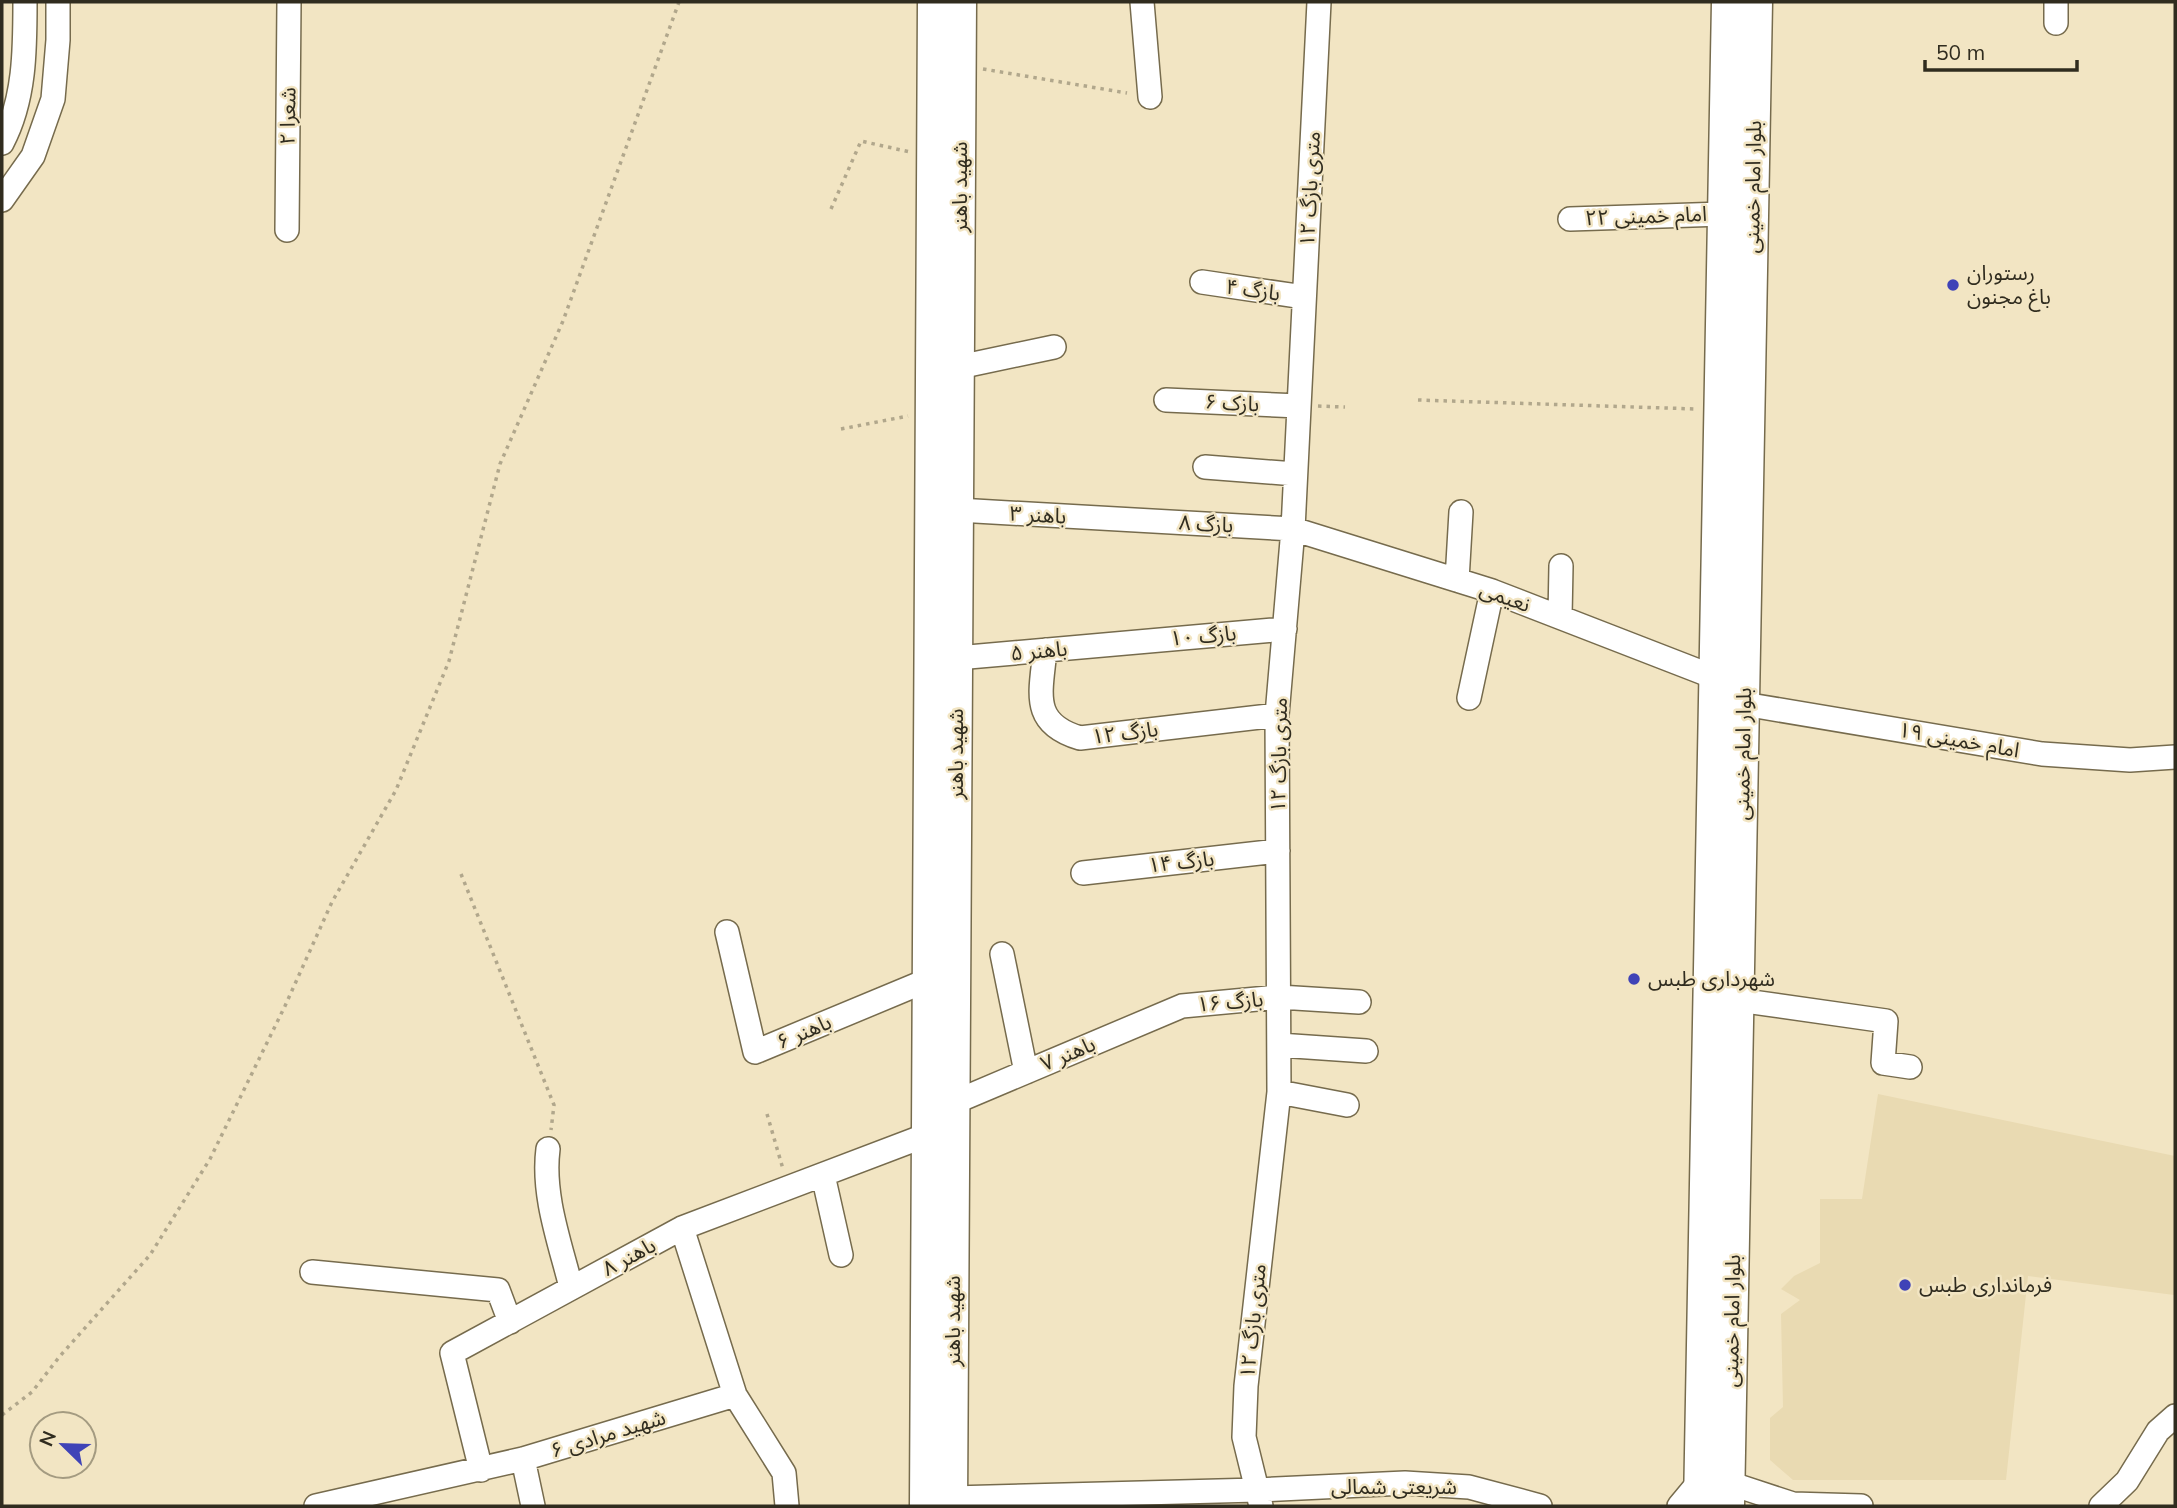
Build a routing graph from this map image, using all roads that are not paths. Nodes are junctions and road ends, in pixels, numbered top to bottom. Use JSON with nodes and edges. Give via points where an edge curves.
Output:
{"nodes":[{"id":1,"x":25,"y":2,"type":"edge"},
{"id":2,"x":58,"y":2,"type":"edge"},
{"id":3,"x":289,"y":2,"type":"edge"},
{"id":4,"x":933,"y":2,"type":"edge"},
{"id":5,"x":961,"y":2,"type":"edge"},
{"id":6,"x":1142,"y":2,"type":"edge"},
{"id":7,"x":1319,"y":2,"type":"edge"},
{"id":8,"x":1727,"y":2,"type":"edge"},
{"id":9,"x":1757,"y":2,"type":"edge"},
{"id":10,"x":20,"y":92,"type":"junction"},
{"id":11,"x":1150,"y":97,"type":"road end"},
{"id":12,"x":53,"y":99,"type":"junction"},
{"id":13,"x":2,"y":143,"type":"edge"},
{"id":14,"x":2,"y":200,"type":"edge"},
{"id":15,"x":1723,"y":214,"type":"junction"},
{"id":16,"x":1570,"y":219,"type":"dead end"},
{"id":17,"x":287,"y":230,"type":"dead end"},
{"id":18,"x":1202,"y":282,"type":"dead end"},
{"id":19,"x":1304,"y":298,"type":"junction"},
{"id":20,"x":1054,"y":347,"type":"dead end"},
{"id":21,"x":959,"y":367,"type":"junction"},
{"id":22,"x":1166,"y":400,"type":"dead end"},
{"id":23,"x":1299,"y":406,"type":"junction"},
{"id":24,"x":1205,"y":467,"type":"dead end"},
{"id":25,"x":1296,"y":474,"type":"junction"},
{"id":26,"x":944,"y":510,"type":"junction"},
{"id":27,"x":1461,"y":512,"type":"dead end"},
{"id":28,"x":1119,"y":519,"type":"joint"},
{"id":29,"x":1293,"y":529,"type":"junction"},
{"id":30,"x":1561,"y":566,"type":"dead end"},
{"id":31,"x":1457,"y":580,"type":"junction"},
{"id":32,"x":1492,"y":591,"type":"junction"},
{"id":33,"x":1560,"y":617,"type":"junction"},
{"id":34,"x":1284,"y":629,"type":"junction"},
{"id":35,"x":1121,"y":643,"type":"joint"},
{"id":36,"x":1045,"y":650,"type":"junction"},
{"id":37,"x":957,"y":658,"type":"junction"},
{"id":38,"x":1714,"y":677,"type":"junction"},
{"id":39,"x":1469,"y":698,"type":"dead end"},
{"id":40,"x":1744,"y":704,"type":"junction"},
{"id":41,"x":1278,"y":715,"type":"junction"},
{"id":42,"x":2175,"y":757,"type":"edge"},
{"id":43,"x":1278,"y":851,"type":"junction"},
{"id":44,"x":1083,"y":873,"type":"dead end"},
{"id":45,"x":727,"y":932,"type":"dead end"},
{"id":46,"x":1002,"y":954,"type":"dead end"},
{"id":47,"x":928,"y":980,"type":"junction"},
{"id":48,"x":1279,"y":998,"type":"junction"},
{"id":49,"x":1738,"y":1000,"type":"junction"},
{"id":50,"x":1359,"y":1002,"type":"dead end"},
{"id":51,"x":1182,"y":1006,"type":"joint"},
{"id":52,"x":1279,"y":1045,"type":"junction"},
{"id":53,"x":1366,"y":1051,"type":"dead end"},
{"id":54,"x":1910,"y":1067,"type":"dead end"},
{"id":55,"x":1026,"y":1072,"type":"junction"},
{"id":56,"x":1279,"y":1092,"type":"junction"},
{"id":57,"x":955,"y":1102,"type":"junction"},
{"id":58,"x":1347,"y":1105,"type":"dead end"},
{"id":59,"x":927,"y":1135,"type":"junction"},
{"id":60,"x":548,"y":1149,"type":"road end"},
{"id":61,"x":824,"y":1175,"type":"junction"},
{"id":62,"x":682,"y":1228,"type":"junction"},
{"id":63,"x":841,"y":1255,"type":"dead end"},
{"id":64,"x":312,"y":1272,"type":"dead end"},
{"id":65,"x":1703,"y":1279,"type":"junction"},
{"id":66,"x":1733,"y":1280,"type":"junction"},
{"id":67,"x":571,"y":1287,"type":"junction"},
{"id":68,"x":510,"y":1322,"type":"junction"},
{"id":69,"x":734,"y":1395,"type":"junction"},
{"id":70,"x":2175,"y":1416,"type":"edge"},
{"id":71,"x":523,"y":1460,"type":"junction"},
{"id":72,"x":481,"y":1470,"type":"junction"},
{"id":73,"x":1699,"y":1494,"type":"edge"},
{"id":74,"x":1729,"y":1494,"type":"edge"},
{"id":75,"x":1259,"y":1498,"type":"edge"},
{"id":76,"x":943,"y":1503,"type":"edge"},
{"id":77,"x":1791,"y":1505,"type":"edge"},
{"id":78,"x":322,"y":1506,"type":"edge"},
{"id":79,"x":533,"y":1506,"type":"edge"},
{"id":80,"x":787,"y":1506,"type":"edge"},
{"id":81,"x":1540,"y":1506,"type":"edge"},
{"id":82,"x":1679,"y":1506,"type":"edge"},
{"id":83,"x":1861,"y":1506,"type":"edge"},
{"id":84,"x":2101,"y":1506,"type":"edge"}],
"edges":[{"from":1,"to":10,"type":"street"},
{"from":2,"to":12,"type":"street"},
{"from":3,"to":17,"type":"street","name":"شعرا ۲"},
{"from":4,"to":26,"type":"main road","name":"شهید باهنر","via":[[931,412]]},
{"from":5,"to":21,"type":"main road","name":"شهید باهنر"},
{"from":6,"to":11,"type":"street"},
{"from":7,"to":19,"type":"street","name":"۱۲ متری بازگ"},
{"from":8,"to":15,"type":"main road","name":"بلوار امام خمینی"},
{"from":9,"to":40,"type":"main road","name":"بلوار امام خمینی"},
{"from":10,"to":12,"type":"street"},
{"from":10,"to":13,"type":"street"},
{"from":12,"to":14,"type":"street","via":[[33,156]]},
{"from":15,"to":16,"type":"street","name":"امام خمینی ۲۲"},
{"from":15,"to":38,"type":"main road","name":"بلوار امام خمینی"},
{"from":18,"to":19,"type":"street","name":"بازگ ۴"},
{"from":19,"to":23,"type":"street","name":"۱۲ متری بازگ"},
{"from":20,"to":21,"type":"street"},
{"from":21,"to":26,"type":"main road","name":"شهید باهنر"},
{"from":22,"to":23,"type":"street","name":"بازک ۶"},
{"from":23,"to":25,"type":"street","name":"۱۲ متری بازگ"},
{"from":24,"to":25,"type":"street"},
{"from":25,"to":29,"type":"street","name":"۱۲ متری بازگ"},
{"from":26,"to":28,"type":"street","name":"باهنر ۳"},
{"from":26,"to":37,"type":"main road","name":"شهید باهنر"},
{"from":26,"to":47,"type":"main road","name":"شهید باهنر"},
{"from":27,"to":31,"type":"street"},
{"from":28,"to":29,"type":"street","name":"بازگ ۸"},
{"from":29,"to":31,"type":"street","name":"نعیمی"},
{"from":29,"to":34,"type":"street","name":"۱۲ متری بازگ"},
{"from":30,"to":33,"type":"street"},
{"from":31,"to":32,"type":"street","name":"نعیمی"},
{"from":32,"to":33,"type":"street","name":"نعیمی"},
{"from":32,"to":39,"type":"street"},
{"from":33,"to":38,"type":"street","name":"نعیمی"},
{"from":34,"to":35,"type":"street","name":"بازگ ۱۰"},
{"from":34,"to":41,"type":"street","name":"۱۲ متری بازگ"},
{"from":35,"to":36,"type":"street","name":"باهنر ۵"},
{"from":36,"to":37,"type":"street","name":"باهنر ۵"},
{"from":36,"to":41,"type":"street","name":"بازگ ۱۲","via":[[1044,713],[1061,732],[1080,738]]},
{"from":37,"to":57,"type":"main road","name":"شهید باهنر"},
{"from":38,"to":65,"type":"main road","name":"بلوار امام خمینی"},
{"from":40,"to":42,"type":"street","name":"امام خمینی ۱۹","via":[[2042,754],[2130,760]]},
{"from":40,"to":49,"type":"main road","name":"بلوار امام خمینی"},
{"from":41,"to":43,"type":"street","name":"۱۲ متری بازگ"},
{"from":43,"to":44,"type":"street","name":"بازگ ۱۴"},
{"from":43,"to":48,"type":"street","name":"۱۲ متری بازگ"},
{"from":45,"to":47,"type":"street","name":"باهنر ۶","via":[[755,1052]]},
{"from":46,"to":55,"type":"street"},
{"from":47,"to":59,"type":"main road","name":"شهید باهنر"},
{"from":48,"to":50,"type":"street","name":"بازگ ۱۶"},
{"from":48,"to":51,"type":"street","name":"بازگ ۱۶"},
{"from":48,"to":52,"type":"street","name":"۱۲ متری بازگ"},
{"from":49,"to":54,"type":"street","via":[[1886,1021],[1883,1063]]},
{"from":49,"to":66,"type":"main road","name":"بلوار امام خمینی"},
{"from":51,"to":55,"type":"street","name":"باهنر ۷"},
{"from":52,"to":53,"type":"street"},
{"from":52,"to":56,"type":"street","name":"۱۲ متری بازگ"},
{"from":55,"to":57,"type":"street","name":"باهنر ۷"},
{"from":56,"to":58,"type":"street"},
{"from":56,"to":75,"type":"street","name":"۱۲ متری بازگ","via":[[1246,1386],[1244,1437]]},
{"from":57,"to":76,"type":"main road","name":"شهید باهنر"},
{"from":59,"to":61,"type":"street","name":"باهنر ۸"},
{"from":59,"to":76,"type":"main road","name":"شهید باهنر"},
{"from":60,"to":67,"type":"street","via":[[547,1187]]},
{"from":61,"to":62,"type":"street","name":"باهنر ۸"},
{"from":61,"to":63,"type":"street"},
{"from":62,"to":67,"type":"street","name":"باهنر ۸"},
{"from":62,"to":69,"type":"street"},
{"from":64,"to":68,"type":"street","via":[[498,1290]]},
{"from":65,"to":66,"type":"main road"},
{"from":65,"to":73,"type":"main road","name":"بلوار امام خمینی"},
{"from":66,"to":74,"type":"main road","name":"بلوار امام خمینی"},
{"from":67,"to":68,"type":"street","name":"باهنر ۸"},
{"from":68,"to":72,"type":"street","name":"باهنر ۸","via":[[452,1353]]},
{"from":69,"to":71,"type":"street","name":"شهید مرادی ۶"},
{"from":69,"to":80,"type":"street","via":[[784,1473]]},
{"from":70,"to":84,"type":"street","via":[[2158,1431],[2127,1481]]},
{"from":71,"to":72,"type":"street","name":"شهید مرادی ۶"},
{"from":71,"to":79,"type":"street"},
{"from":72,"to":78,"type":"street","name":"شهید مرادی ۶"},
{"from":73,"to":82,"type":"street"},
{"from":74,"to":77,"type":"street"},
{"from":75,"to":76,"type":"street","name":"شریعتی شمالی"},
{"from":75,"to":81,"type":"street","name":"شریعتی شمالی","via":[[1418,1484],[1469,1487]]},
{"from":77,"to":83,"type":"street"}]}
